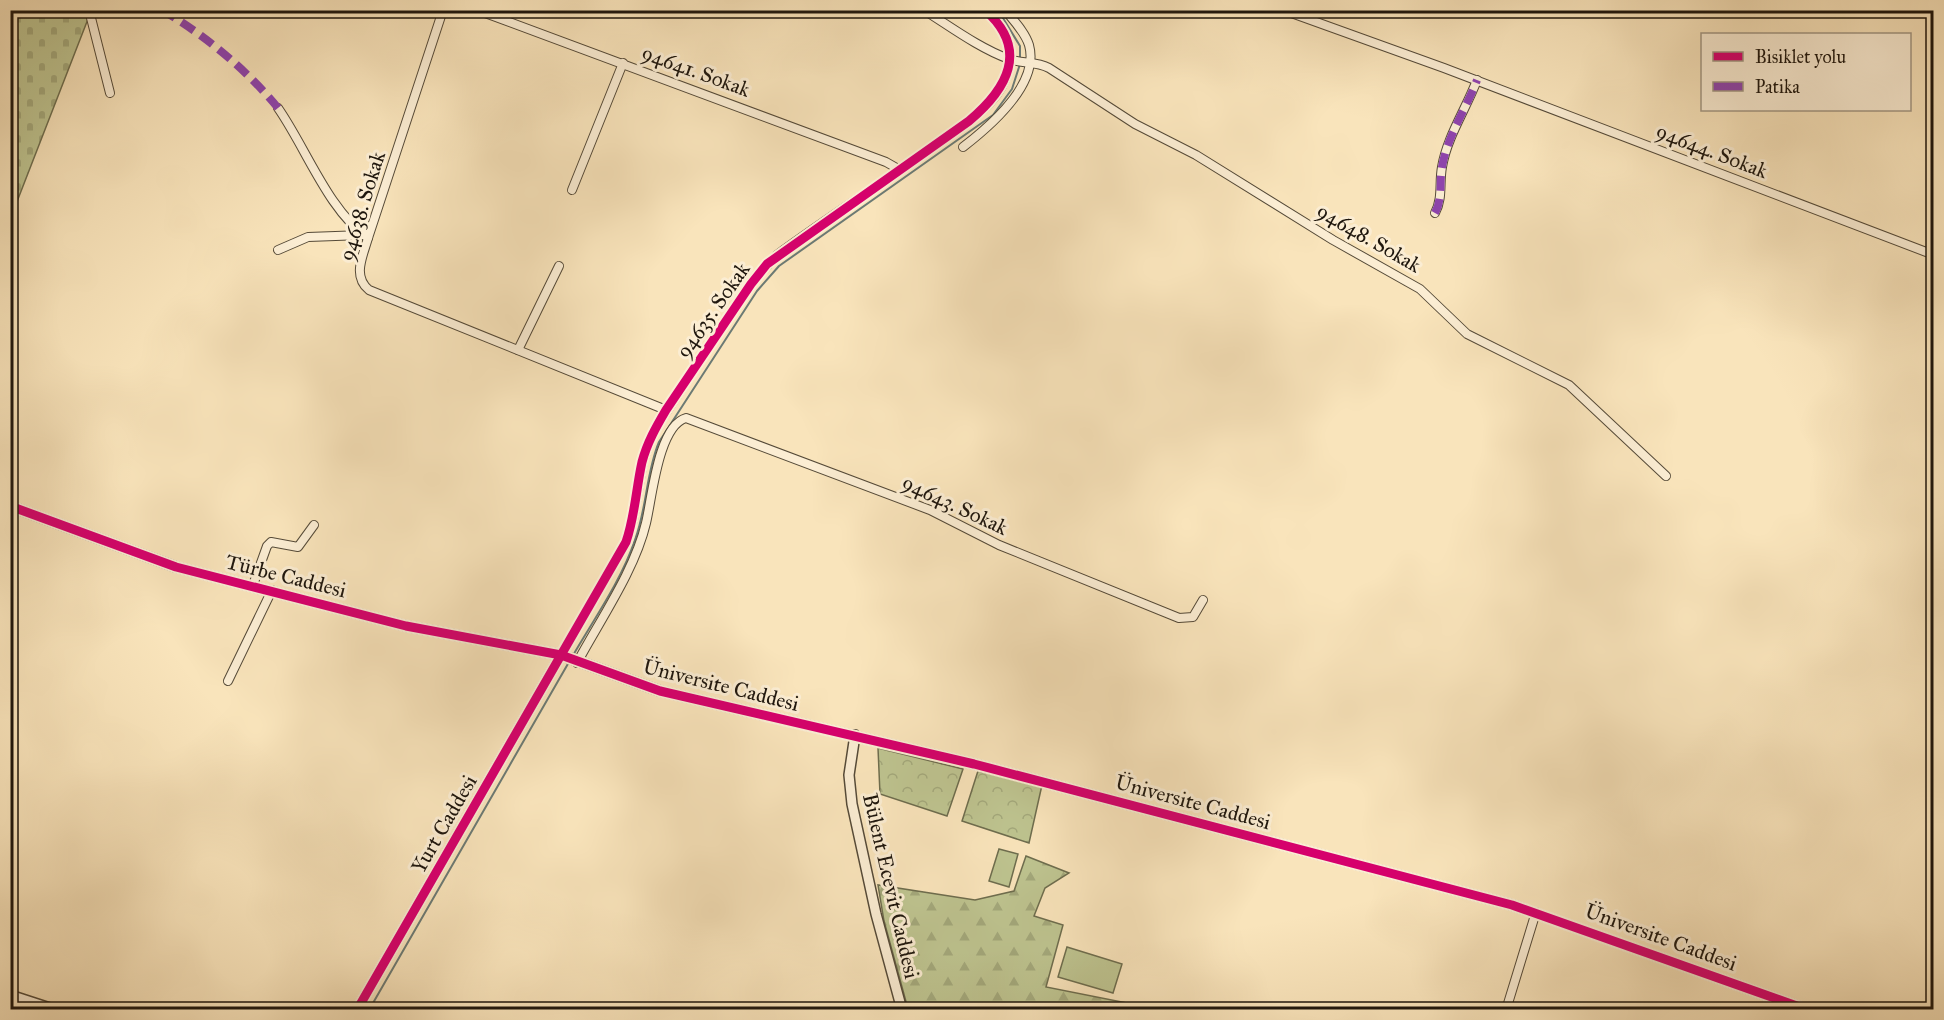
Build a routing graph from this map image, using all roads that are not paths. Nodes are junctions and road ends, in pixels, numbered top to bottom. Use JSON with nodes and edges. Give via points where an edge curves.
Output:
{"nodes":[{"id":1,"x":89,"y":10,"type":"edge"},
{"id":2,"x":443,"y":10,"type":"edge"},
{"id":3,"x":477,"y":10,"type":"edge"},
{"id":4,"x":924,"y":10,"type":"edge"},
{"id":5,"x":985,"y":10,"type":"edge"},
{"id":6,"x":1005,"y":10,"type":"edge"},
{"id":7,"x":1283,"y":10,"type":"edge"},
{"id":8,"x":1011,"y":60,"type":"junction"},
{"id":9,"x":1030,"y":62,"type":"junction"},
{"id":10,"x":623,"y":63,"type":"junction"},
{"id":11,"x":1477,"y":81,"type":"junction"},
{"id":12,"x":110,"y":93,"type":"dead end"},
{"id":13,"x":278,"y":108,"type":"dead end"},
{"id":14,"x":963,"y":147,"type":"dead end"},
{"id":15,"x":900,"y":170,"type":"junction"},
{"id":16,"x":572,"y":190,"type":"dead end"},
{"id":17,"x":1435,"y":213,"type":"dead end"},
{"id":18,"x":366,"y":237,"type":"junction"},
{"id":19,"x":278,"y":250,"type":"dead end"},
{"id":20,"x":1934,"y":255,"type":"edge"},
{"id":21,"x":559,"y":266,"type":"dead end"},
{"id":22,"x":518,"y":350,"type":"junction"},
{"id":23,"x":666,"y":410,"type":"junction"},
{"id":24,"x":1666,"y":476,"type":"dead end"},
{"id":25,"x":10,"y":506,"type":"edge"},
{"id":26,"x":314,"y":525,"type":"dead end"},
{"id":27,"x":252,"y":585,"type":"junction"},
{"id":28,"x":272,"y":590,"type":"junction"},
{"id":29,"x":1203,"y":600,"type":"dead end"},
{"id":30,"x":561,"y":655,"type":"junction"},
{"id":31,"x":577,"y":663,"type":"junction"},
{"id":32,"x":228,"y":681,"type":"dead end"},
{"id":33,"x":855,"y":735,"type":"junction"},
{"id":34,"x":1536,"y":912,"type":"junction"},
{"id":35,"x":10,"y":995,"type":"edge"},
{"id":36,"x":56,"y":1010,"type":"edge"},
{"id":37,"x":357,"y":1010,"type":"edge"},
{"id":38,"x":902,"y":1010,"type":"edge"},
{"id":39,"x":1506,"y":1010,"type":"edge"},
{"id":40,"x":1808,"y":1010,"type":"edge"}],
"edges":[{"from":1,"to":12,"type":"street"},
{"from":2,"to":18,"type":"street","name":"94638. Sokak"},
{"from":3,"to":10,"type":"street","name":"94641. Sokak"},
{"from":4,"to":8,"type":"street"},
{"from":5,"to":8,"type":"street","via":[[1005,35]]},
{"from":6,"to":9,"type":"street","via":[[1027,41]]},
{"from":7,"to":11,"type":"street","name":"94644. Sokak"},
{"from":8,"to":9,"type":"street","name":"94648. Sokak"},
{"from":8,"to":15,"type":"street","name":"94635. Sokak","via":[[1000,89],[986,107]]},
{"from":9,"to":14,"type":"street","via":[[1007,107]]},
{"from":9,"to":24,"type":"street","name":"94648. Sokak","via":[[1049,68],[1135,124],[1196,155],[1420,289],[1467,334],[1563,381]]},
{"from":10,"to":15,"type":"street","name":"94641. Sokak"},
{"from":10,"to":16,"type":"street"},
{"from":11,"to":17,"type":"street","via":[[1448,147]]},
{"from":11,"to":20,"type":"street","name":"94644. Sokak"},
{"from":13,"to":18,"type":"street","via":[[339,207]]},
{"from":15,"to":23,"type":"street","name":"94635. Sokak","via":[[767,264]]},
{"from":18,"to":19,"type":"street","via":[[308,237]]},
{"from":18,"to":22,"type":"street","name":"94638. Sokak","via":[[359,273],[369,290]]},
{"from":21,"to":22,"type":"street"},
{"from":22,"to":23,"type":"street","name":"94638. Sokak"},
{"from":23,"to":30,"type":"street","name":"94635. Sokak","via":[[643,460],[626,542]]},
{"from":25,"to":27,"type":"street","name":"Türbe Caddesi","via":[[162,563]]},
{"from":26,"to":27,"type":"street","via":[[298,547],[271,542]]},
{"from":27,"to":28,"type":"street","name":"Türbe Caddesi"},
{"from":28,"to":30,"type":"street","name":"Türbe Caddesi","via":[[426,631]]},
{"from":28,"to":32,"type":"street"},
{"from":29,"to":31,"type":"street","name":"94643. Sokak","via":[[1193,617],[1179,618],[999,545],[909,502],[682,419],[658,461],[641,542]]},
{"from":30,"to":31,"type":"street","name":"Üniversite Caddesi"},
{"from":30,"to":37,"type":"street","name":"Yurt Caddesi"},
{"from":31,"to":33,"type":"street","name":"Üniversite Caddesi","via":[[660,691]]},
{"from":33,"to":34,"type":"street","name":"Üniversite Caddesi"},
{"from":33,"to":38,"type":"street","name":"Bülent Ecevit Caddesi","via":[[849,774],[852,804]]},
{"from":34,"to":39,"type":"street"},
{"from":34,"to":40,"type":"street","name":"Üniversite Caddesi"},
{"from":35,"to":36,"type":"street"}]}
